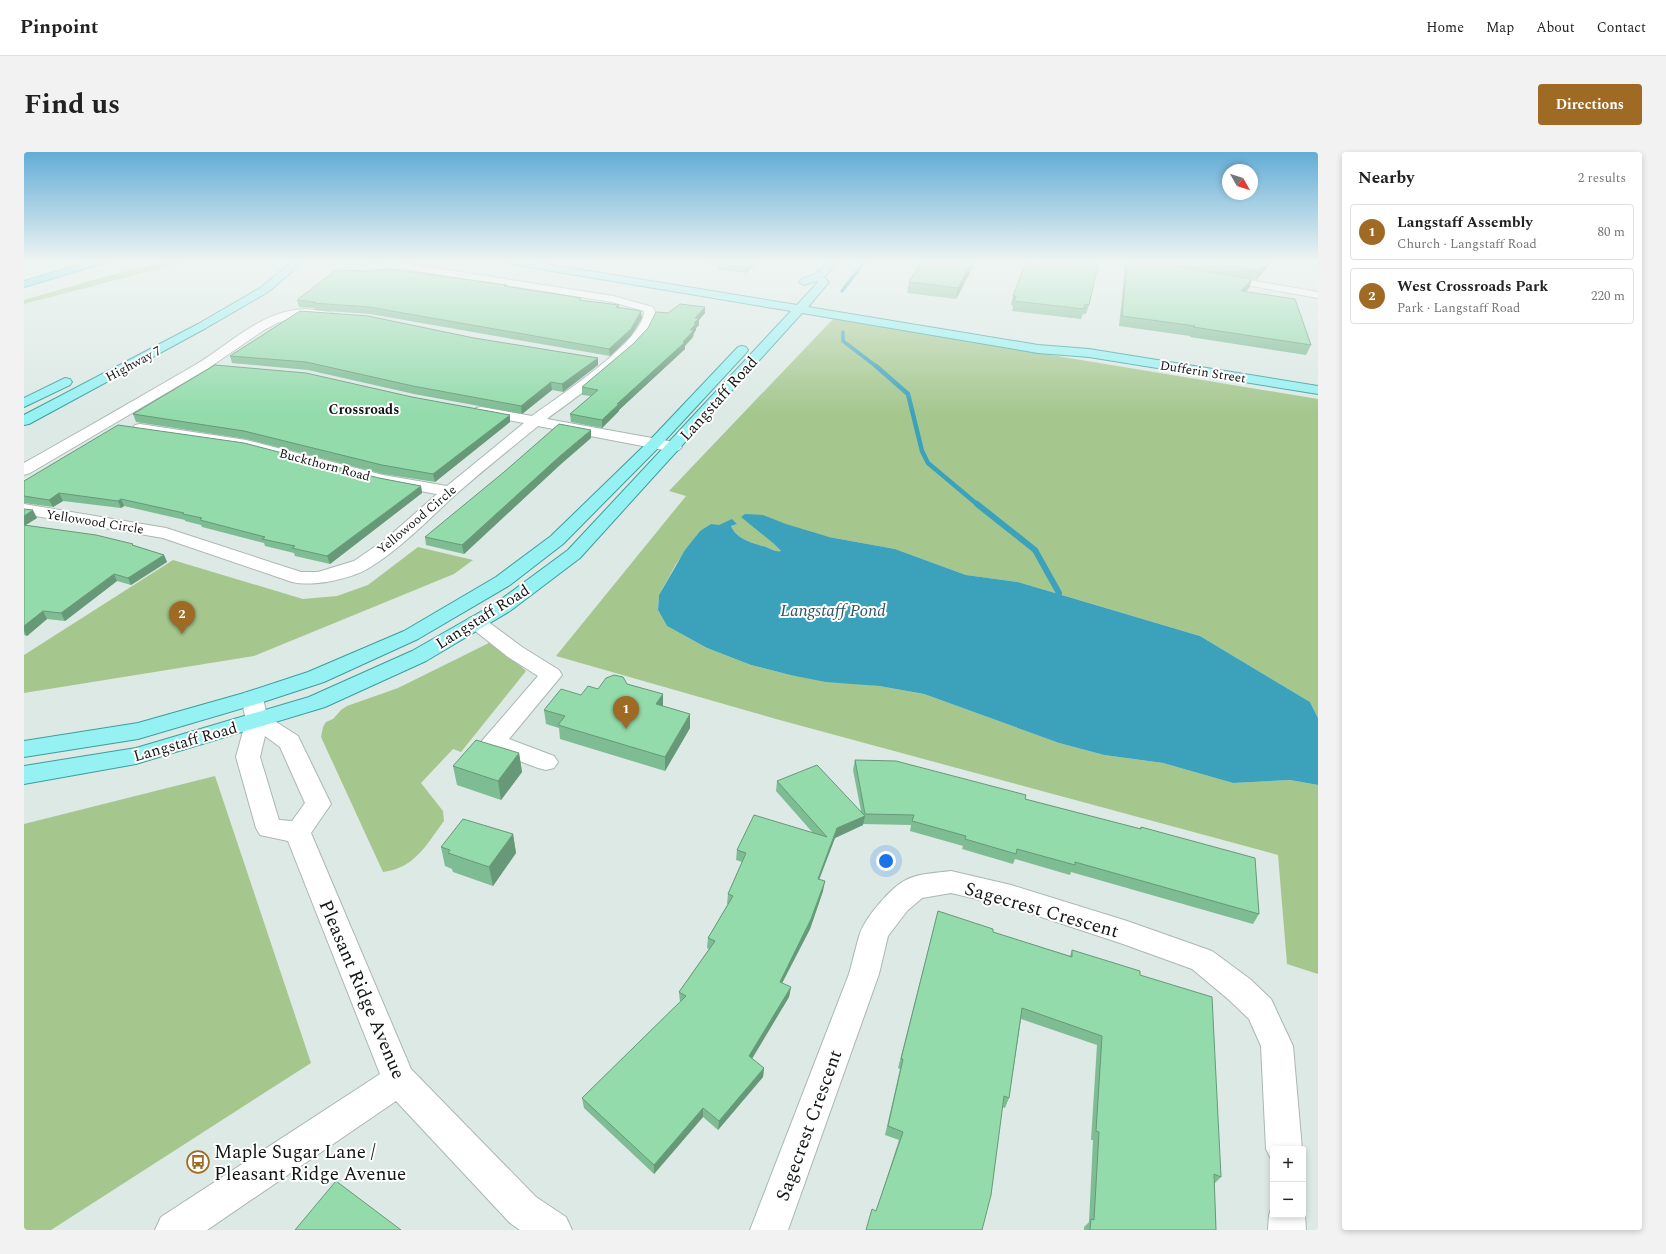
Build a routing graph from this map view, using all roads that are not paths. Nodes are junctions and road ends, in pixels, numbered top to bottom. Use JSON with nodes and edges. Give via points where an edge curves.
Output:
{"nodes":[{"id":1,"x":227,"y":311,"type":"edge"},
{"id":2,"x":650,"y":311,"type":"edge"},
{"id":3,"x":778,"y":311,"type":"edge"},
{"id":4,"x":798,"y":311,"type":"edge"},
{"id":5,"x":831,"y":311,"type":"edge"},
{"id":6,"x":342,"y":316,"type":"edge"},
{"id":7,"x":772,"y":318,"type":"dead end"},
{"id":8,"x":750,"y":341,"type":"dead end"},
{"id":9,"x":202,"y":366,"type":"junction"},
{"id":10,"x":224,"y":368,"type":"edge"},
{"id":11,"x":74,"y":378,"type":"dead end"},
{"id":12,"x":1318,"y":390,"type":"edge"},
{"id":13,"x":24,"y":403,"type":"edge"},
{"id":14,"x":465,"y":408,"type":"edge"},
{"id":15,"x":24,"y":421,"type":"edge"},
{"id":16,"x":534,"y":422,"type":"junction"},
{"id":17,"x":106,"y":424,"type":"junction"},
{"id":18,"x":654,"y":444,"type":"junction"},
{"id":19,"x":674,"y":447,"type":"junction"},
{"id":20,"x":24,"y":470,"type":"edge"},
{"id":21,"x":450,"y":491,"type":"junction"},
{"id":22,"x":24,"y":510,"type":"edge"},
{"id":23,"x":476,"y":622,"type":"junction"},
{"id":24,"x":254,"y":709,"type":"junction"},
{"id":25,"x":24,"y":749,"type":"edge"},
{"id":26,"x":546,"y":762,"type":"dead end"},
{"id":27,"x":24,"y":775,"type":"edge"},
{"id":28,"x":298,"y":832,"type":"junction"},
{"id":29,"x":399,"y":1080,"type":"junction"},
{"id":30,"x":1284,"y":1146,"type":"edge"},
{"id":31,"x":1287,"y":1218,"type":"edge"},
{"id":32,"x":174,"y":1230,"type":"edge"},
{"id":33,"x":553,"y":1230,"type":"edge"},
{"id":34,"x":769,"y":1230,"type":"edge"},
{"id":35,"x":1287,"y":1230,"type":"edge"}],
"edges":[{"from":1,"to":15,"type":"main road","name":"Highway 7"},
{"from":2,"to":16,"type":"street","name":"Yellowood Circle","via":[[647,323],[634,342],[606,361]]},
{"from":3,"to":7,"type":"main road"},
{"from":4,"to":19,"type":"main road","name":"Langstaff Road"},
{"from":5,"to":12,"type":"main road","name":"Dufferin Street","via":[[1038,350],[1089,353]]},
{"from":6,"to":9,"type":"street","via":[[300,313],[278,319]]},
{"from":8,"to":18,"type":"main road","name":"Langstaff Road"},
{"from":9,"to":10,"type":"street"},
{"from":9,"to":17,"type":"street"},
{"from":11,"to":13,"type":"main road"},
{"from":14,"to":16,"type":"street"},
{"from":16,"to":18,"type":"street"},
{"from":16,"to":21,"type":"street","name":"Yellowood Circle"},
{"from":17,"to":20,"type":"street"},
{"from":17,"to":21,"type":"street","name":"Buckthorn Road","via":[[246,444],[381,479]]},
{"from":18,"to":19,"type":"street"},
{"from":18,"to":24,"type":"main road","name":"Langstaff Road","via":[[558,540],[503,581],[411,635],[316,677]]},
{"from":19,"to":23,"type":"main road","name":"Langstaff Road","via":[[574,554],[503,607]]},
{"from":21,"to":22,"type":"street","name":"Yellowood Circle","via":[[392,543],[361,565],[318,578],[299,578],[166,533]]},
{"from":23,"to":24,"type":"main road","name":"Langstaff Road","via":[[419,656],[317,702]]},
{"from":23,"to":26,"type":"street","via":[[551,675],[493,742]]},
{"from":24,"to":25,"type":"main road","name":"Langstaff Road"},
{"from":24,"to":27,"type":"main road","name":"Langstaff Road","via":[[136,756]]},
{"from":24,"to":28,"type":"street","via":[[290,742],[318,804]]},
{"from":24,"to":28,"type":"street","via":[[248,756],[269,828]]},
{"from":28,"to":29,"type":"street","name":"Pleasant Ridge Avenue"},
{"from":29,"to":32,"type":"street"},
{"from":29,"to":33,"type":"street","name":"Pleasant Ridge Avenue","via":[[523,1210]]},
{"from":30,"to":34,"type":"street","name":"Sagecrest Crescent","via":[[1277,1046],[1260,1010],[1239,989],[1202,960],[1011,896],[950,882],[915,888],[896,903],[875,932],[864,974]]},
{"from":31,"to":35,"type":"street"}]}
